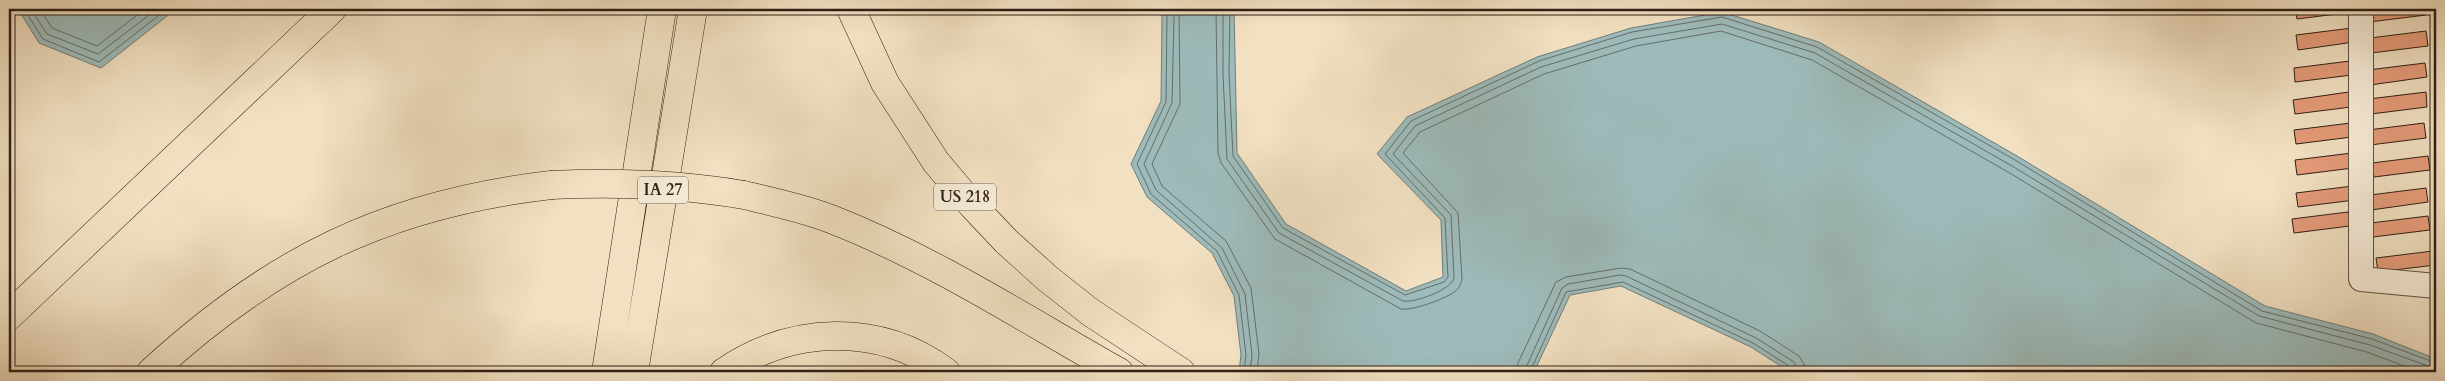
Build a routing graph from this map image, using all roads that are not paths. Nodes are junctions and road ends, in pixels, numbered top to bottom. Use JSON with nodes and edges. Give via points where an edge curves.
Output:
{"nodes":[{"id":1,"x":332,"y":9,"type":"edge"},
{"id":2,"x":662,"y":9,"type":"edge"},
{"id":3,"x":693,"y":9,"type":"edge"},
{"id":4,"x":851,"y":9,"type":"edge"},
{"id":5,"x":2361,"y":9,"type":"edge"},
{"id":6,"x":2436,"y":286,"type":"edge"},
{"id":7,"x":9,"y":316,"type":"edge"},
{"id":8,"x":1116,"y":371,"type":"edge"},
{"id":9,"x":151,"y":372,"type":"edge"},
{"id":10,"x":606,"y":372,"type":"edge"},
{"id":11,"x":634,"y":372,"type":"edge"},
{"id":12,"x":724,"y":372,"type":"edge"},
{"id":13,"x":946,"y":372,"type":"edge"},
{"id":14,"x":1181,"y":372,"type":"edge"}],
"edges":[{"from":1,"to":7,"type":"highway"},
{"from":2,"to":10,"type":"highway"},
{"from":3,"to":11,"type":"highway","number":"IA 27"},
{"from":4,"to":14,"type":"highway","number":"US 218","via":[[885,83],[936,162],[972,206],[1047,278],[1090,312]]},
{"from":5,"to":6,"type":"street","via":[[2361,279]]},
{"from":8,"to":9,"type":"highway","bridge":true,"via":[[986,295],[829,218],[744,194],[641,183],[551,185],[503,191],[394,218],[301,259],[255,288]]},
{"from":12,"to":13,"type":"highway","via":[[774,346],[824,335],[887,343],[907,350]]}]}
